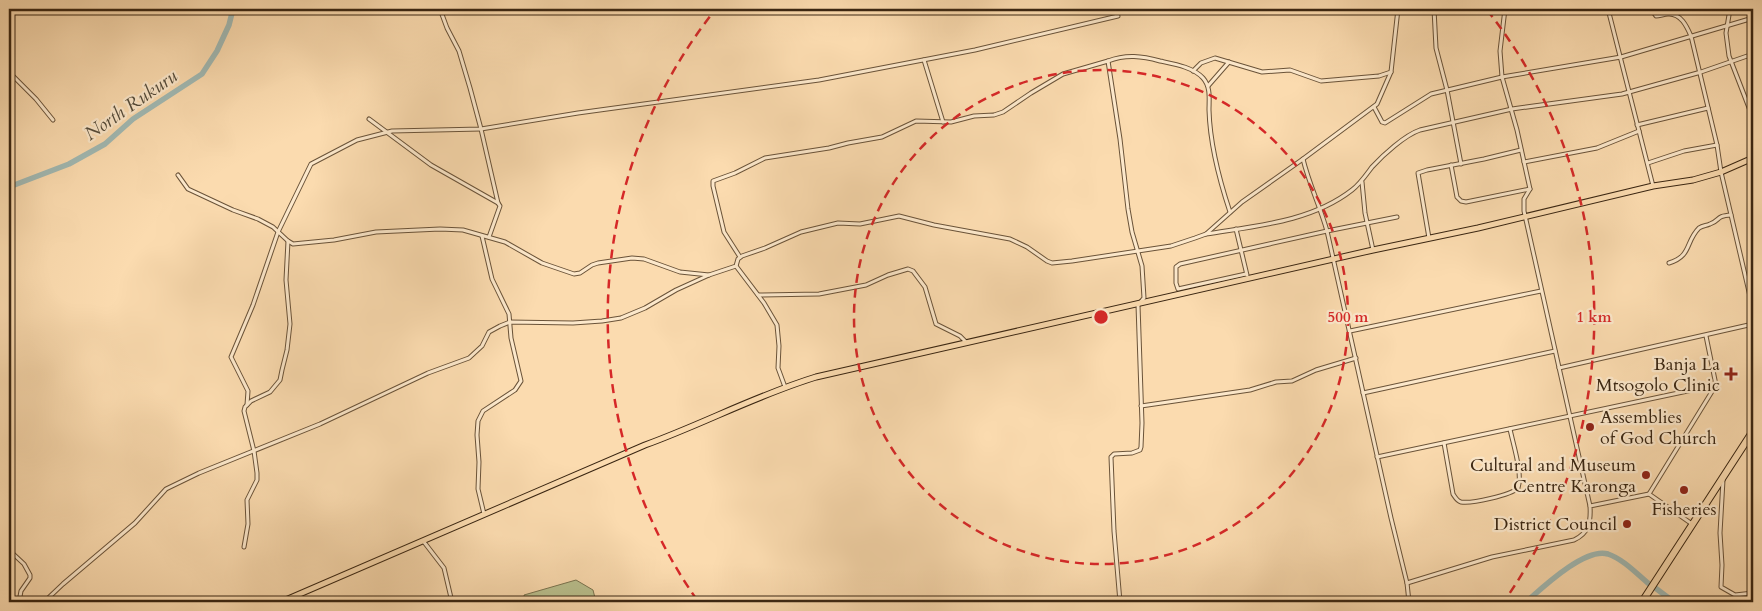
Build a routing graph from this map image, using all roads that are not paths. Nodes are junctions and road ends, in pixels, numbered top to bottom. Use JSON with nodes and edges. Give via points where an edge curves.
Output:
{"nodes":[{"id":1,"x":440,"y":9,"type":"edge"},
{"id":2,"x":1398,"y":9,"type":"edge"},
{"id":3,"x":1434,"y":9,"type":"edge"},
{"id":4,"x":1505,"y":9,"type":"edge"},
{"id":5,"x":1608,"y":9,"type":"edge"},
{"id":6,"x":1651,"y":9,"type":"edge"},
{"id":7,"x":1730,"y":9,"type":"edge"},
{"id":8,"x":1118,"y":16,"type":"dead end"},
{"id":9,"x":1753,"y":18,"type":"edge"},
{"id":10,"x":1726,"y":26,"type":"junction"},
{"id":11,"x":1691,"y":36,"type":"junction"},
{"id":12,"x":1753,"y":54,"type":"edge"},
{"id":13,"x":1621,"y":57,"type":"junction"},
{"id":14,"x":924,"y":60,"type":"junction"},
{"id":15,"x":1108,"y":60,"type":"junction"},
{"id":16,"x":1732,"y":61,"type":"junction"},
{"id":17,"x":1230,"y":62,"type":"junction"},
{"id":18,"x":1193,"y":71,"type":"junction"},
{"id":19,"x":9,"y":72,"type":"edge"},
{"id":20,"x":1390,"y":72,"type":"junction"},
{"id":21,"x":1701,"y":72,"type":"junction"},
{"id":22,"x":1502,"y":77,"type":"junction"},
{"id":23,"x":1208,"y":86,"type":"junction"},
{"id":24,"x":1448,"y":90,"type":"junction"},
{"id":25,"x":1630,"y":92,"type":"junction"},
{"id":26,"x":1374,"y":107,"type":"junction"},
{"id":27,"x":1708,"y":108,"type":"junction"},
{"id":28,"x":1512,"y":109,"type":"junction"},
{"id":29,"x":1753,"y":118,"type":"edge"},
{"id":30,"x":369,"y":119,"type":"dead end"},
{"id":31,"x":53,"y":120,"type":"dead end"},
{"id":32,"x":943,"y":122,"type":"junction"},
{"id":33,"x":1453,"y":123,"type":"junction"},
{"id":34,"x":1637,"y":125,"type":"junction"},
{"id":35,"x":481,"y":129,"type":"junction"},
{"id":36,"x":1639,"y":131,"type":"junction"},
{"id":37,"x":387,"y":133,"type":"junction"},
{"id":38,"x":1717,"y":144,"type":"junction"},
{"id":39,"x":1521,"y":150,"type":"junction"},
{"id":40,"x":1753,"y":158,"type":"edge"},
{"id":41,"x":1303,"y":159,"type":"junction"},
{"id":42,"x":1524,"y":162,"type":"junction"},
{"id":43,"x":1648,"y":163,"type":"junction"},
{"id":44,"x":1461,"y":164,"type":"junction"},
{"id":45,"x":1451,"y":165,"type":"junction"},
{"id":46,"x":1722,"y":172,"type":"junction"},
{"id":47,"x":178,"y":175,"type":"dead end"},
{"id":48,"x":1362,"y":181,"type":"junction"},
{"id":49,"x":1653,"y":186,"type":"junction"},
{"id":50,"x":1530,"y":189,"type":"junction"},
{"id":51,"x":498,"y":204,"type":"junction"},
{"id":52,"x":1321,"y":210,"type":"junction"},
{"id":53,"x":1230,"y":212,"type":"junction"},
{"id":54,"x":1731,"y":215,"type":"junction"},
{"id":55,"x":1525,"y":216,"type":"junction"},
{"id":56,"x":1397,"y":217,"type":"dead end"},
{"id":57,"x":1368,"y":222,"type":"junction"},
{"id":58,"x":1236,"y":229,"type":"junction"},
{"id":59,"x":1327,"y":231,"type":"junction"},
{"id":60,"x":278,"y":232,"type":"junction"},
{"id":61,"x":1206,"y":234,"type":"junction"},
{"id":62,"x":482,"y":236,"type":"junction"},
{"id":63,"x":489,"y":237,"type":"junction"},
{"id":64,"x":1429,"y":238,"type":"junction"},
{"id":65,"x":288,"y":241,"type":"junction"},
{"id":66,"x":1138,"y":250,"type":"junction"},
{"id":67,"x":1374,"y":250,"type":"junction"},
{"id":68,"x":1240,"y":251,"type":"junction"},
{"id":69,"x":740,"y":257,"type":"junction"},
{"id":70,"x":1333,"y":260,"type":"junction"},
{"id":71,"x":1669,"y":263,"type":"dead end"},
{"id":72,"x":736,"y":266,"type":"junction"},
{"id":73,"x":710,"y":275,"type":"junction"},
{"id":74,"x":1247,"y":276,"type":"junction"},
{"id":75,"x":1753,"y":282,"type":"edge"},
{"id":76,"x":1748,"y":284,"type":"junction"},
{"id":77,"x":1541,"y":291,"type":"junction"},
{"id":78,"x":758,"y":295,"type":"junction"},
{"id":79,"x":1138,"y":305,"type":"junction"},
{"id":80,"x":1753,"y":308,"type":"edge"},
{"id":81,"x":510,"y":322,"type":"junction"},
{"id":82,"x":1753,"y":324,"type":"edge"},
{"id":83,"x":1350,"y":331,"type":"junction"},
{"id":84,"x":1706,"y":336,"type":"junction"},
{"id":85,"x":966,"y":342,"type":"junction"},
{"id":86,"x":1555,"y":351,"type":"junction"},
{"id":87,"x":1356,"y":358,"type":"junction"},
{"id":88,"x":1559,"y":368,"type":"junction"},
{"id":89,"x":1716,"y":384,"type":"junction"},
{"id":90,"x":785,"y":387,"type":"junction"},
{"id":91,"x":1363,"y":393,"type":"junction"},
{"id":92,"x":247,"y":405,"type":"junction"},
{"id":93,"x":1141,"y":406,"type":"junction"},
{"id":94,"x":1569,"y":415,"type":"junction"},
{"id":95,"x":1510,"y":429,"type":"junction"},
{"id":96,"x":1753,"y":431,"type":"edge"},
{"id":97,"x":1444,"y":443,"type":"junction"},
{"id":98,"x":254,"y":451,"type":"junction"},
{"id":99,"x":1378,"y":457,"type":"junction"},
{"id":100,"x":1723,"y":478,"type":"junction"},
{"id":101,"x":1649,"y":494,"type":"junction"},
{"id":102,"x":1590,"y":506,"type":"junction"},
{"id":103,"x":484,"y":515,"type":"junction"},
{"id":104,"x":1692,"y":524,"type":"junction"},
{"id":105,"x":424,"y":542,"type":"junction"},
{"id":106,"x":244,"y":547,"type":"dead end"},
{"id":107,"x":9,"y":550,"type":"edge"},
{"id":108,"x":1407,"y":583,"type":"junction"},
{"id":109,"x":1753,"y":593,"type":"edge"},
{"id":110,"x":19,"y":602,"type":"edge"},
{"id":111,"x":44,"y":602,"type":"edge"},
{"id":112,"x":281,"y":602,"type":"edge"},
{"id":113,"x":452,"y":602,"type":"edge"},
{"id":114,"x":1120,"y":602,"type":"edge"},
{"id":115,"x":1409,"y":602,"type":"edge"},
{"id":116,"x":1642,"y":602,"type":"edge"}],
"edges":[{"from":1,"to":35,"type":"street","via":[[459,51]]},
{"from":2,"to":20,"type":"street"},
{"from":3,"to":24,"type":"street","via":[[1436,48]]},
{"from":4,"to":22,"type":"street","via":[[1500,51]]},
{"from":5,"to":13,"type":"street"},
{"from":6,"to":11,"type":"street","via":[[1656,16],[1678,16],[1685,22]]},
{"from":7,"to":10,"type":"street"},
{"from":8,"to":14,"type":"street"},
{"from":9,"to":10,"type":"street"},
{"from":10,"to":11,"type":"street"},
{"from":10,"to":16,"type":"street","via":[[1728,56]]},
{"from":11,"to":13,"type":"street"},
{"from":11,"to":21,"type":"street"},
{"from":12,"to":16,"type":"street"},
{"from":13,"to":22,"type":"street"},
{"from":13,"to":25,"type":"street"},
{"from":14,"to":32,"type":"street"},
{"from":14,"to":35,"type":"street","via":[[819,80]]},
{"from":15,"to":18,"type":"street","via":[[1144,57]]},
{"from":15,"to":32,"type":"street","via":[[1063,74],[1004,112]]},
{"from":15,"to":66,"type":"street","via":[[1128,209]]},
{"from":16,"to":21,"type":"street"},
{"from":16,"to":29,"type":"street"},
{"from":17,"to":18,"type":"street","via":[[1218,58],[1208,60]]},
{"from":17,"to":20,"type":"street","via":[[1262,72],[1290,70],[1321,81],[1379,76]]},
{"from":17,"to":23,"type":"street"},
{"from":18,"to":23,"type":"street"},
{"from":19,"to":31,"type":"street"},
{"from":20,"to":26,"type":"street"},
{"from":21,"to":25,"type":"street"},
{"from":21,"to":27,"type":"street"},
{"from":22,"to":24,"type":"street"},
{"from":22,"to":28,"type":"street"},
{"from":23,"to":53,"type":"street","via":[[1218,176]]},
{"from":24,"to":26,"type":"street","via":[[1426,96],[1385,123]]},
{"from":24,"to":33,"type":"street"},
{"from":25,"to":28,"type":"street"},
{"from":25,"to":34,"type":"street"},
{"from":26,"to":41,"type":"street"},
{"from":27,"to":34,"type":"street"},
{"from":27,"to":38,"type":"street"},
{"from":28,"to":33,"type":"street"},
{"from":28,"to":39,"type":"street"},
{"from":30,"to":37,"type":"street"},
{"from":32,"to":69,"type":"street","via":[[916,121],[886,136],[765,158],[713,181],[724,232]]},
{"from":33,"to":44,"type":"street"},
{"from":33,"to":48,"type":"street","via":[[1408,136]]},
{"from":34,"to":36,"type":"street"},
{"from":35,"to":37,"type":"street"},
{"from":35,"to":51,"type":"street"},
{"from":36,"to":42,"type":"street","via":[[1597,148]]},
{"from":36,"to":43,"type":"street"},
{"from":37,"to":51,"type":"street","via":[[431,165]]},
{"from":37,"to":60,"type":"street","via":[[357,140],[311,164]]},
{"from":38,"to":43,"type":"street"},
{"from":38,"to":46,"type":"street"},
{"from":39,"to":42,"type":"street"},
{"from":39,"to":44,"type":"street"},
{"from":40,"to":46,"type":"main road"},
{"from":41,"to":52,"type":"street"},
{"from":41,"to":53,"type":"street"},
{"from":42,"to":50,"type":"street"},
{"from":43,"to":49,"type":"street"},
{"from":44,"to":45,"type":"street"},
{"from":45,"to":50,"type":"street","via":[[1457,197],[1461,201]]},
{"from":45,"to":64,"type":"street","via":[[1418,173]]},
{"from":46,"to":49,"type":"main road"},
{"from":46,"to":54,"type":"street"},
{"from":47,"to":60,"type":"street","via":[[191,191],[258,219]]},
{"from":48,"to":52,"type":"street"},
{"from":48,"to":57,"type":"street"},
{"from":49,"to":55,"type":"main road"},
{"from":50,"to":55,"type":"street","via":[[1523,204]]},
{"from":51,"to":63,"type":"street","via":[[499,213]]},
{"from":52,"to":58,"type":"street"},
{"from":52,"to":59,"type":"street"},
{"from":53,"to":61,"type":"street"},
{"from":54,"to":71,"type":"street","via":[[1720,216],[1700,228],[1683,256]]},
{"from":54,"to":76,"type":"street"},
{"from":55,"to":64,"type":"main road"},
{"from":55,"to":77,"type":"street"},
{"from":56,"to":57,"type":"street"},
{"from":57,"to":59,"type":"street"},
{"from":57,"to":67,"type":"street"},
{"from":58,"to":61,"type":"street"},
{"from":58,"to":68,"type":"street"},
{"from":59,"to":68,"type":"street"},
{"from":59,"to":70,"type":"street"},
{"from":60,"to":65,"type":"street"},
{"from":60,"to":92,"type":"street","via":[[231,357],[248,391]]},
{"from":61,"to":66,"type":"street","via":[[1177,244]]},
{"from":62,"to":63,"type":"street"},
{"from":62,"to":65,"type":"street","via":[[470,231],[440,228],[376,232],[293,244]]},
{"from":62,"to":81,"type":"street","via":[[492,279]]},
{"from":63,"to":73,"type":"street","via":[[505,242],[542,263],[574,274],[598,263],[632,258],[680,272]]},
{"from":64,"to":67,"type":"main road"},
{"from":65,"to":92,"type":"street","via":[[286,280],[290,324],[280,380],[270,392]]},
{"from":66,"to":69,"type":"street","via":[[1052,263],[1010,239],[899,216],[860,224],[838,223],[796,233]]},
{"from":66,"to":79,"type":"street","via":[[1143,269],[1144,298]]},
{"from":67,"to":70,"type":"main road"},
{"from":68,"to":74,"type":"street"},
{"from":68,"to":74,"type":"street","via":[[1180,264],[1176,267],[1176,283],[1178,289]]},
{"from":69,"to":72,"type":"street"},
{"from":70,"to":74,"type":"main road"},
{"from":70,"to":83,"type":"street"},
{"from":72,"to":73,"type":"street"},
{"from":72,"to":78,"type":"street"},
{"from":73,"to":81,"type":"street","via":[[621,318],[572,323]]},
{"from":74,"to":79,"type":"main road"},
{"from":75,"to":76,"type":"street"},
{"from":76,"to":80,"type":"street"},
{"from":77,"to":83,"type":"street"},
{"from":77,"to":86,"type":"street"},
{"from":78,"to":85,"type":"street","via":[[819,294],[866,284],[908,269],[925,287],[936,324]]},
{"from":78,"to":90,"type":"street","via":[[777,325],[778,368]]},
{"from":79,"to":85,"type":"main road"},
{"from":79,"to":93,"type":"street"},
{"from":81,"to":98,"type":"street","via":[[489,332],[482,346],[470,358],[428,373],[343,414]]},
{"from":81,"to":103,"type":"street","via":[[520,385],[483,412],[477,428],[478,489]]},
{"from":82,"to":84,"type":"street"},
{"from":83,"to":87,"type":"street"},
{"from":84,"to":88,"type":"street"},
{"from":84,"to":89,"type":"street"},
{"from":85,"to":90,"type":"main road"},
{"from":86,"to":88,"type":"street"},
{"from":86,"to":91,"type":"street"},
{"from":87,"to":91,"type":"street"},
{"from":87,"to":93,"type":"street","via":[[1292,381]]},
{"from":88,"to":94,"type":"street"},
{"from":89,"to":94,"type":"street"},
{"from":89,"to":101,"type":"street"},
{"from":90,"to":103,"type":"main road"},
{"from":91,"to":99,"type":"street"},
{"from":92,"to":98,"type":"street","via":[[244,411]]},
{"from":93,"to":114,"type":"street","via":[[1140,450],[1111,456]]},
{"from":94,"to":95,"type":"street"},
{"from":94,"to":102,"type":"street"},
{"from":95,"to":97,"type":"street"},
{"from":95,"to":97,"type":"street","via":[[1520,483],[1509,493],[1484,500],[1457,500],[1453,494]]},
{"from":96,"to":100,"type":"highway"},
{"from":97,"to":99,"type":"street"},
{"from":98,"to":106,"type":"street","via":[[257,480],[246,500],[248,524]]},
{"from":98,"to":111,"type":"street","via":[[166,488],[135,523]]},
{"from":99,"to":108,"type":"street"},
{"from":100,"to":104,"type":"highway"},
{"from":100,"to":109,"type":"street","via":[[1721,587],[1735,595]]},
{"from":101,"to":102,"type":"street"},
{"from":101,"to":104,"type":"street"},
{"from":102,"to":108,"type":"street","via":[[1588,527],[1574,540],[1492,557]]},
{"from":103,"to":105,"type":"main road"},
{"from":104,"to":116,"type":"highway"},
{"from":105,"to":112,"type":"main road"},
{"from":105,"to":113,"type":"street","via":[[444,568]]},
{"from":107,"to":110,"type":"street","via":[[30,575]]},
{"from":108,"to":115,"type":"street"}]}
